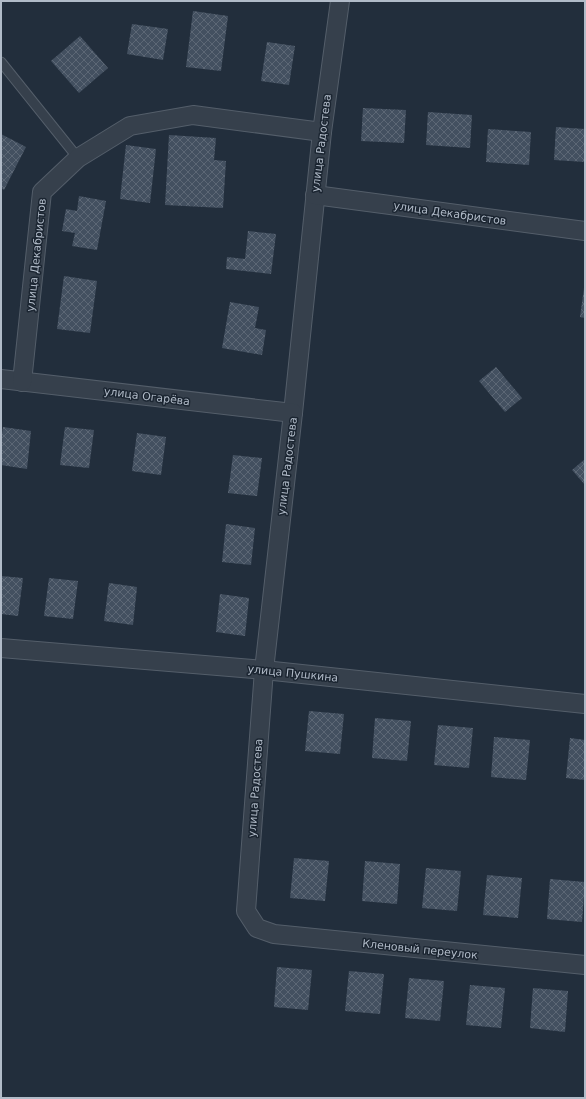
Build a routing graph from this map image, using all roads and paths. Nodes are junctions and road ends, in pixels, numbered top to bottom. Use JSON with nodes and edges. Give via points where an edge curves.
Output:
{"nodes":[{"id":1,"x":340,"y":1,"type":"edge"},
{"id":2,"x":1,"y":62,"type":"edge"},
{"id":3,"x":322,"y":132,"type":"junction"},
{"id":4,"x":78,"y":158,"type":"junction"},
{"id":5,"x":315,"y":195,"type":"junction"},
{"id":6,"x":585,"y":231,"type":"edge"},
{"id":7,"x":1,"y":380,"type":"edge"},
{"id":8,"x":22,"y":382,"type":"junction"},
{"id":9,"x":293,"y":413,"type":"junction"},
{"id":10,"x":1,"y":648,"type":"edge"},
{"id":11,"x":264,"y":670,"type":"junction"},
{"id":12,"x":585,"y":704,"type":"edge"},
{"id":13,"x":257,"y":928,"type":"joint"},
{"id":14,"x":585,"y":965,"type":"edge"}],
"edges":[{"from":1,"to":3,"type":"street","name":"улица Радостева"},
{"from":2,"to":4,"type":"lane"},
{"from":3,"to":4,"type":"street","name":"улица Декабристов","via":[[193,115],[130,126]]},
{"from":3,"to":5,"type":"street","name":"улица Радостева"},
{"from":4,"to":8,"type":"street","name":"улица Декабристов","via":[[42,192]]},
{"from":5,"to":6,"type":"street","name":"улица Декабристов"},
{"from":5,"to":9,"type":"street","name":"улица Радостева"},
{"from":7,"to":8,"type":"street","name":"улица Огарёва"},
{"from":8,"to":9,"type":"street","name":"улица Огарёва"},
{"from":9,"to":11,"type":"street","name":"улица Радостева"},
{"from":10,"to":11,"type":"street","name":"улица Пушкина"},
{"from":11,"to":12,"type":"street","name":"улица Пушкина"},
{"from":11,"to":13,"type":"street","name":"улица Радостева","via":[[246,911]]},
{"from":13,"to":14,"type":"street","name":"Кленовый переулок","via":[[274,934]]}]}
